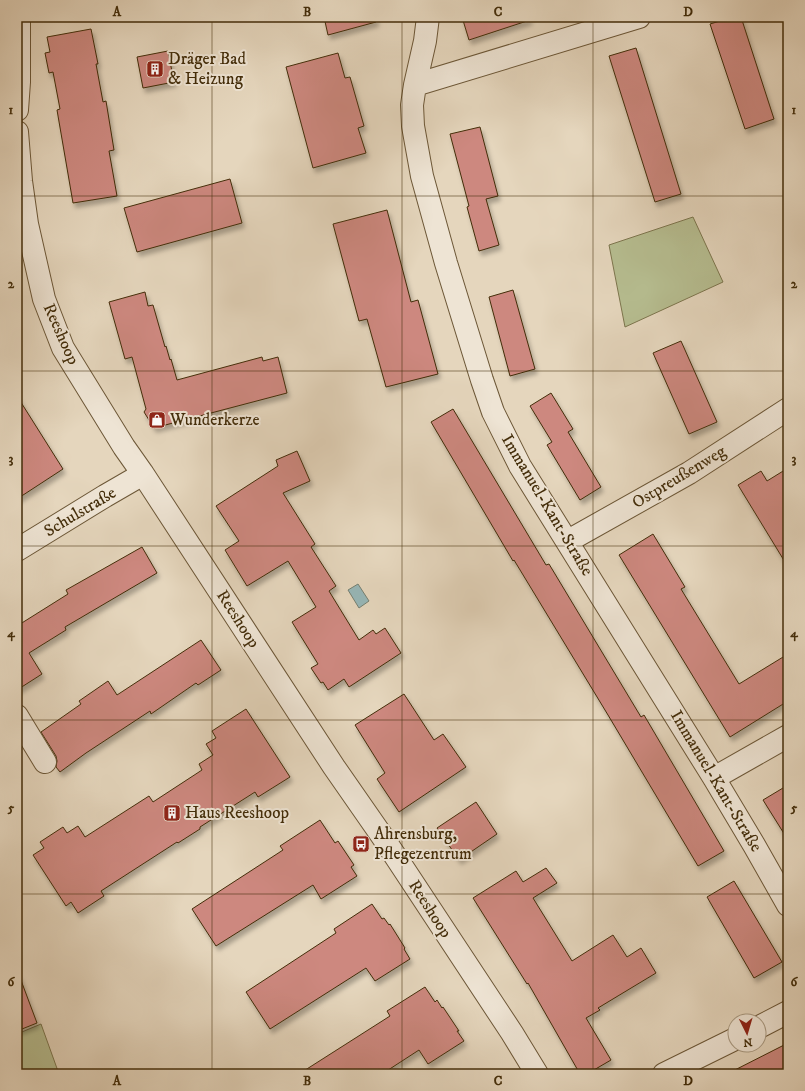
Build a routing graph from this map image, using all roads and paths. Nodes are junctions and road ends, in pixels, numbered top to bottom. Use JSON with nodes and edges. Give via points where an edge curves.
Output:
{"nodes":[{"id":1,"x":19,"y":17,"type":"edge"},
{"id":2,"x":428,"y":17,"type":"edge"},
{"id":3,"x":639,"y":17,"type":"edge"},
{"id":4,"x":415,"y":85,"type":"junction"},
{"id":5,"x":17,"y":110,"type":"edge"},
{"id":6,"x":17,"y":132,"type":"edge"},
{"id":7,"x":788,"y":409,"type":"edge"},
{"id":8,"x":144,"y":474,"type":"junction"},
{"id":9,"x":568,"y":541,"type":"junction"},
{"id":10,"x":17,"y":550,"type":"edge"},
{"id":11,"x":17,"y":716,"type":"edge"},
{"id":12,"x":788,"y":736,"type":"edge"},
{"id":13,"x":45,"y":762,"type":"dead end"},
{"id":14,"x":714,"y":778,"type":"junction"},
{"id":15,"x":788,"y":905,"type":"edge"},
{"id":16,"x":788,"y":1012,"type":"edge"},
{"id":17,"x":767,"y":1023,"type":"edge"},
{"id":18,"x":727,"y":1043,"type":"edge"},
{"id":19,"x":536,"y":1074,"type":"edge"},
{"id":20,"x":664,"y":1074,"type":"edge"}],
"edges":[{"from":1,"to":5,"type":"street"},
{"from":2,"to":4,"type":"street","name":"Immanuel-Kant-Straße"},
{"from":3,"to":4,"type":"street"},
{"from":4,"to":9,"type":"street","name":"Immanuel-Kant-Straße","via":[[412,105],[413,126],[422,176],[482,380],[493,412],[520,466]]},
{"from":6,"to":8,"type":"street","name":"Reeshoop","via":[[27,224],[44,299],[63,348],[124,447]]},
{"from":7,"to":9,"type":"street","name":"Ostpreußenweg","via":[[689,473]]},
{"from":8,"to":10,"type":"street","name":"Schulstraße"},
{"from":8,"to":19,"type":"street","name":"Reeshoop","via":[[334,767],[512,1033]]},
{"from":9,"to":14,"type":"street","name":"Immanuel-Kant-Straße"},
{"from":11,"to":13,"type":"street"},
{"from":12,"to":14,"type":"street"},
{"from":14,"to":15,"type":"street","name":"Immanuel-Kant-Straße"},
{"from":16,"to":17,"type":"street"},
{"from":18,"to":20,"type":"street"}]}
